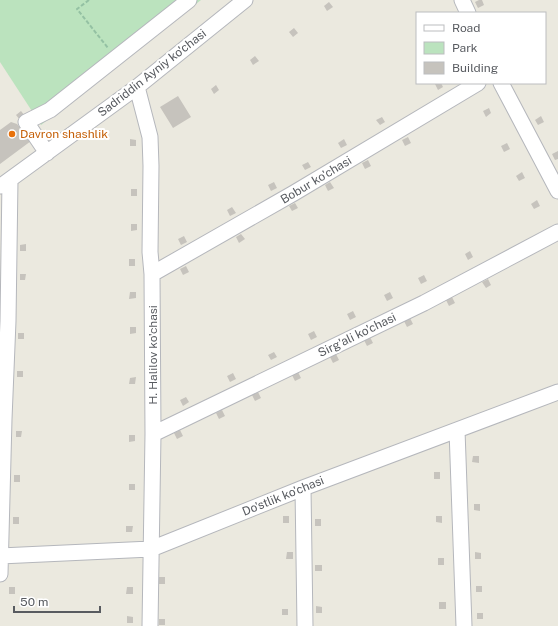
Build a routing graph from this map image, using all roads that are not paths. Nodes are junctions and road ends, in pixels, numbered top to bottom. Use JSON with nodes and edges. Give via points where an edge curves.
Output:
{"nodes":[{"id":1,"x":189,"y":0,"type":"edge"},
{"id":2,"x":245,"y":0,"type":"edge"},
{"id":3,"x":462,"y":0,"type":"edge"},
{"id":4,"x":468,"y":12,"type":"edge"},
{"id":5,"x":476,"y":84,"type":"edge"},
{"id":6,"x":503,"y":84,"type":"edge"},
{"id":7,"x":136,"y":87,"type":"junction"},
{"id":8,"x":47,"y":153,"type":"junction"},
{"id":9,"x":5,"y":184,"type":"edge"},
{"id":10,"x":558,"y":191,"type":"edge"},
{"id":11,"x":558,"y":232,"type":"edge"},
{"id":12,"x":152,"y":274,"type":"junction"},
{"id":13,"x":558,"y":392,"type":"edge"},
{"id":14,"x":2,"y":419,"type":"edge"},
{"id":15,"x":457,"y":430,"type":"junction"},
{"id":16,"x":153,"y":434,"type":"junction"},
{"id":17,"x":303,"y":488,"type":"junction"},
{"id":18,"x":151,"y":549,"type":"junction"},
{"id":19,"x":0,"y":556,"type":"edge"},
{"id":20,"x":0,"y":574,"type":"edge"},
{"id":21,"x":150,"y":626,"type":"edge"},
{"id":22,"x":305,"y":626,"type":"edge"},
{"id":23,"x":464,"y":626,"type":"edge"}],
"edges":[{"from":1,"to":8,"type":"street","via":[[50,110],[26,122]]},
{"from":2,"to":7,"type":"street","name":"Sadriddin Ayniy ko'chasi"},
{"from":3,"to":4,"type":"street"},
{"from":5,"to":12,"type":"street","name":"Bobur ko'chasi"},
{"from":6,"to":10,"type":"street"},
{"from":7,"to":8,"type":"street","name":"Sadriddin Ayniy ko'chasi"},
{"from":7,"to":12,"type":"street","name":"H. Halilov ko'chasi","via":[[150,137]]},
{"from":8,"to":9,"type":"street","name":"Sadriddin Ayniy ko'chasi"},
{"from":9,"to":14,"type":"street","via":[[8,321]]},
{"from":11,"to":16,"type":"street","name":"Sirg'ali ko'chasi","via":[[424,303]]},
{"from":12,"to":16,"type":"street","name":"H. Halilov ko'chasi"},
{"from":13,"to":15,"type":"street","name":"Do'stlik ko'chasi"},
{"from":14,"to":19,"type":"street"},
{"from":15,"to":17,"type":"street","name":"Do'stlik ko'chasi"},
{"from":15,"to":23,"type":"street"},
{"from":16,"to":18,"type":"street","name":"H. Halilov ko'chasi"},
{"from":17,"to":18,"type":"street","name":"Do'stlik ko'chasi"},
{"from":17,"to":22,"type":"street"},
{"from":18,"to":19,"type":"street","name":"Do'stlik ko'chasi"},
{"from":18,"to":21,"type":"street","name":"H. Halilov ko'chasi"},
{"from":19,"to":20,"type":"street"}]}
